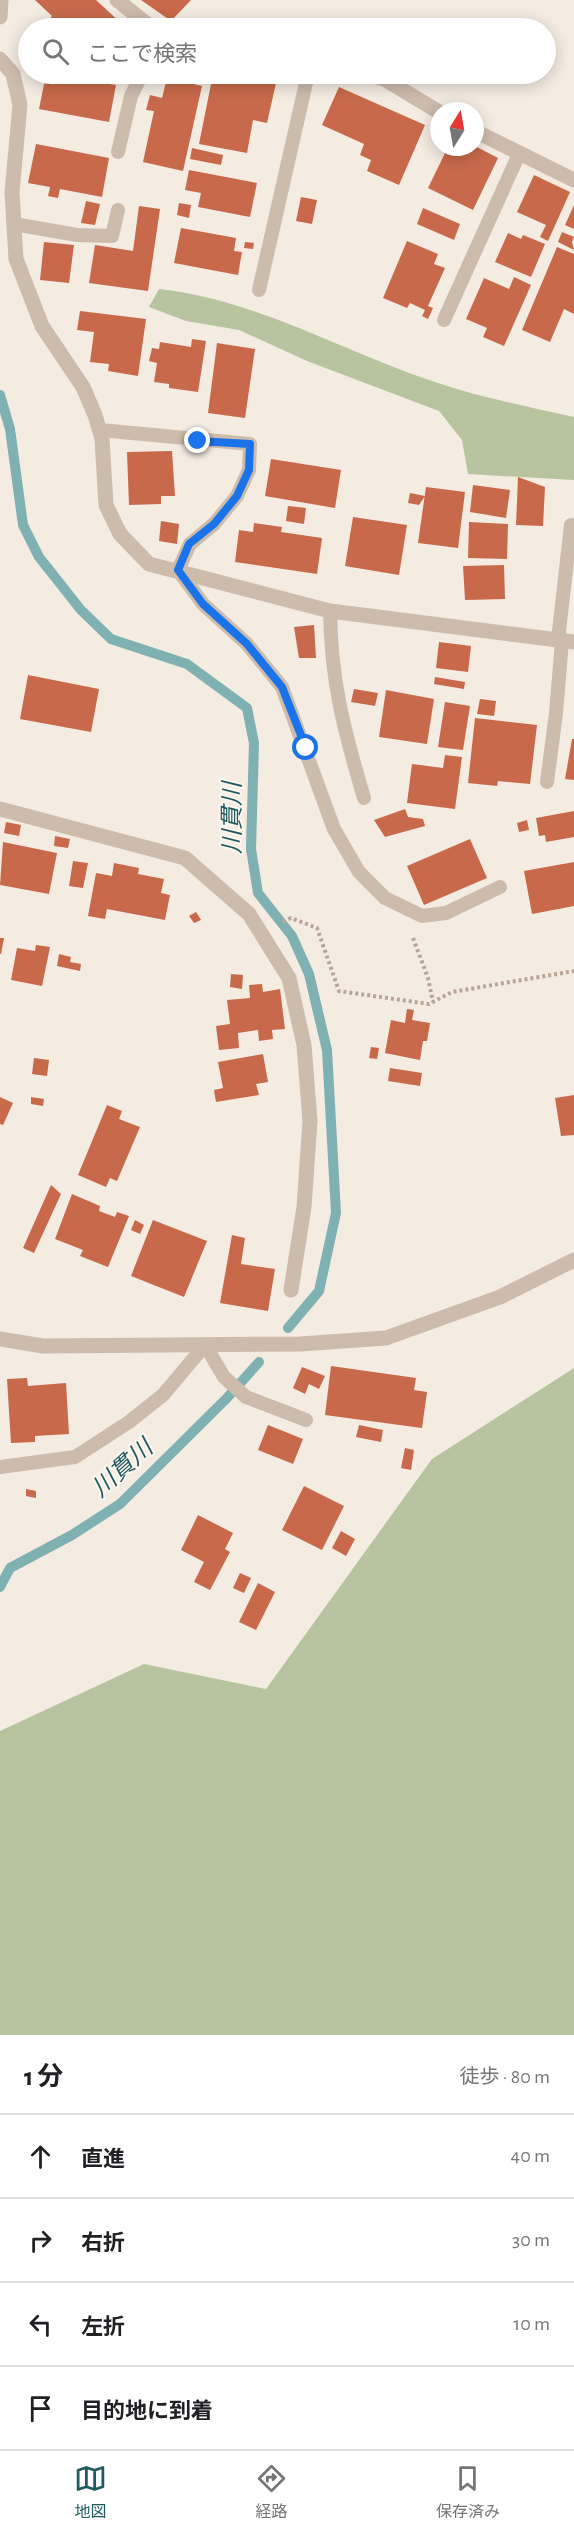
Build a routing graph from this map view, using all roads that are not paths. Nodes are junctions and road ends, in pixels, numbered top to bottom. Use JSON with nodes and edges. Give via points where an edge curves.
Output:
{"nodes":[{"id":1,"x":2,"y":0,"type":"edge"},
{"id":2,"x":117,"y":0,"type":"edge"},
{"id":3,"x":0,"y":17,"type":"edge"},
{"id":4,"x":140,"y":18,"type":"edge"},
{"id":5,"x":0,"y":59,"type":"edge"},
{"id":6,"x":137,"y":84,"type":"edge"},
{"id":7,"x":306,"y":84,"type":"edge"},
{"id":8,"x":393,"y":84,"type":"edge"},
{"id":9,"x":430,"y":107,"type":"edge"},
{"id":10,"x":484,"y":136,"type":"edge"},
{"id":11,"x":118,"y":152,"type":"dead end"},
{"id":12,"x":519,"y":154,"type":"junction"},
{"id":13,"x":574,"y":180,"type":"edge"},
{"id":14,"x":118,"y":210,"type":"dead end"},
{"id":15,"x":14,"y":224,"type":"junction"},
{"id":16,"x":260,"y":290,"type":"dead end"},
{"id":17,"x":444,"y":320,"type":"dead end"},
{"id":18,"x":100,"y":430,"type":"junction"},
{"id":19,"x":571,"y":525,"type":"dead end"},
{"id":20,"x":178,"y":570,"type":"junction"},
{"id":21,"x":330,"y":611,"type":"junction"},
{"id":22,"x":565,"y":641,"type":"edge"},
{"id":23,"x":547,"y":782,"type":"dead end"},
{"id":24,"x":364,"y":798,"type":"dead end"},
{"id":25,"x":0,"y":809,"type":"edge"},
{"id":26,"x":500,"y":887,"type":"dead end"},
{"id":27,"x":574,"y":1260,"type":"edge"},
{"id":28,"x":291,"y":1290,"type":"dead end"},
{"id":29,"x":0,"y":1339,"type":"edge"},
{"id":30,"x":205,"y":1345,"type":"junction"},
{"id":31,"x":306,"y":1420,"type":"dead end"},
{"id":32,"x":0,"y":1467,"type":"edge"}],
"edges":[{"from":1,"to":3,"type":"street"},
{"from":2,"to":4,"type":"street"},
{"from":5,"to":15,"type":"street","via":[[14,74],[20,105],[12,192]]},
{"from":6,"to":11,"type":"lane"},
{"from":7,"to":16,"type":"lane"},
{"from":8,"to":9,"type":"street"},
{"from":10,"to":12,"type":"street"},
{"from":12,"to":13,"type":"street"},
{"from":12,"to":17,"type":"lane"},
{"from":14,"to":15,"type":"lane","via":[[112,236],[77,235]]},
{"from":15,"to":18,"type":"street","via":[[16,259],[42,326],[83,387]]},
{"from":18,"to":20,"type":"street","via":[[106,505],[120,534],[149,564]]},
{"from":18,"to":20,"type":"lane","via":[[250,444],[249,470],[237,496],[214,524],[189,544]]},
{"from":19,"to":22,"type":"lane"},
{"from":20,"to":21,"type":"street","via":[[198,579]]},
{"from":20,"to":26,"type":"lane","via":[[203,604],[247,644],[282,687],[334,829],[360,872],[385,898],[422,916],[446,913]]},
{"from":21,"to":22,"type":"street"},
{"from":21,"to":24,"type":"lane","via":[[337,701]]},
{"from":22,"to":23,"type":"lane"},
{"from":25,"to":28,"type":"street","via":[[185,858],[249,914],[289,978],[304,1046],[310,1121]]},
{"from":27,"to":30,"type":"street","via":[[500,1297],[386,1338]]},
{"from":29,"to":30,"type":"street","via":[[44,1346]]},
{"from":30,"to":31,"type":"lane","via":[[229,1381],[246,1397]]},
{"from":30,"to":32,"type":"lane","via":[[163,1395],[75,1456]]}]}
